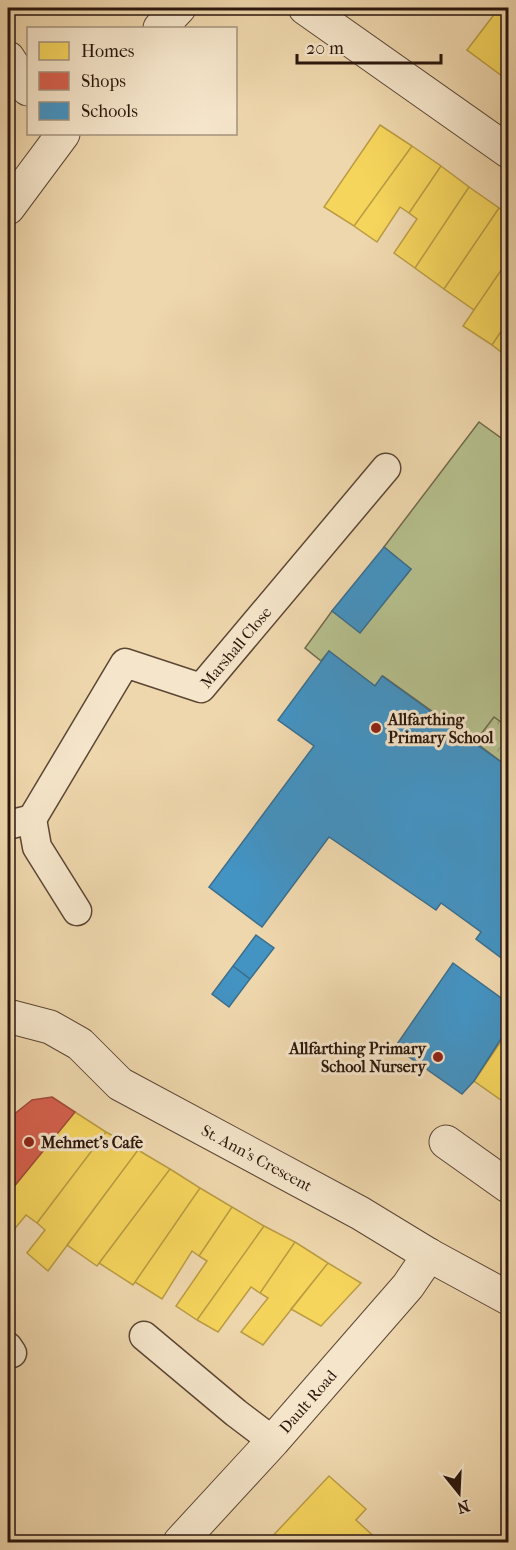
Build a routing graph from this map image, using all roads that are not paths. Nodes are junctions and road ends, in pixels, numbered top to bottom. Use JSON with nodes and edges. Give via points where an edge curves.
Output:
{"nodes":[{"id":1,"x":179,"y":8,"type":"edge"},
{"id":2,"x":305,"y":8,"type":"edge"},
{"id":3,"x":161,"y":27,"type":"edge"},
{"id":4,"x":8,"y":58,"type":"edge"},
{"id":5,"x":27,"y":87,"type":"edge"},
{"id":6,"x":60,"y":135,"type":"edge"},
{"id":7,"x":508,"y":151,"type":"edge"},
{"id":8,"x":8,"y":208,"type":"edge"},
{"id":9,"x":386,"y":468,"type":"dead end"},
{"id":10,"x":20,"y":822,"type":"edge"},
{"id":11,"x":76,"y":911,"type":"dead end"},
{"id":12,"x":8,"y":1016,"type":"edge"},
{"id":13,"x":446,"y":1142,"type":"dead end"},
{"id":14,"x":508,"y":1186,"type":"edge"},
{"id":15,"x":429,"y":1255,"type":"junction"},
{"id":16,"x":508,"y":1298,"type":"edge"},
{"id":17,"x":144,"y":1336,"type":"dead end"},
{"id":18,"x":273,"y":1441,"type":"junction"},
{"id":19,"x":180,"y":1542,"type":"edge"}],
"edges":[{"from":1,"to":3,"type":"street"},
{"from":2,"to":7,"type":"street"},
{"from":4,"to":5,"type":"street"},
{"from":6,"to":8,"type":"street"},
{"from":9,"to":10,"type":"lane","name":"Marshall Close","via":[[201,688],[125,663]]},
{"from":10,"to":11,"type":"lane"},
{"from":12,"to":15,"type":"street","name":"St. Ann's Crescent","via":[[50,1027],[80,1044],[120,1084],[360,1213]]},
{"from":13,"to":14,"type":"street"},
{"from":15,"to":16,"type":"street","name":"St. Ann's Crescent"},
{"from":15,"to":18,"type":"street","name":"Dault Road","via":[[408,1286]]},
{"from":17,"to":18,"type":"lane"},
{"from":18,"to":19,"type":"street","name":"Dault Road"}]}
